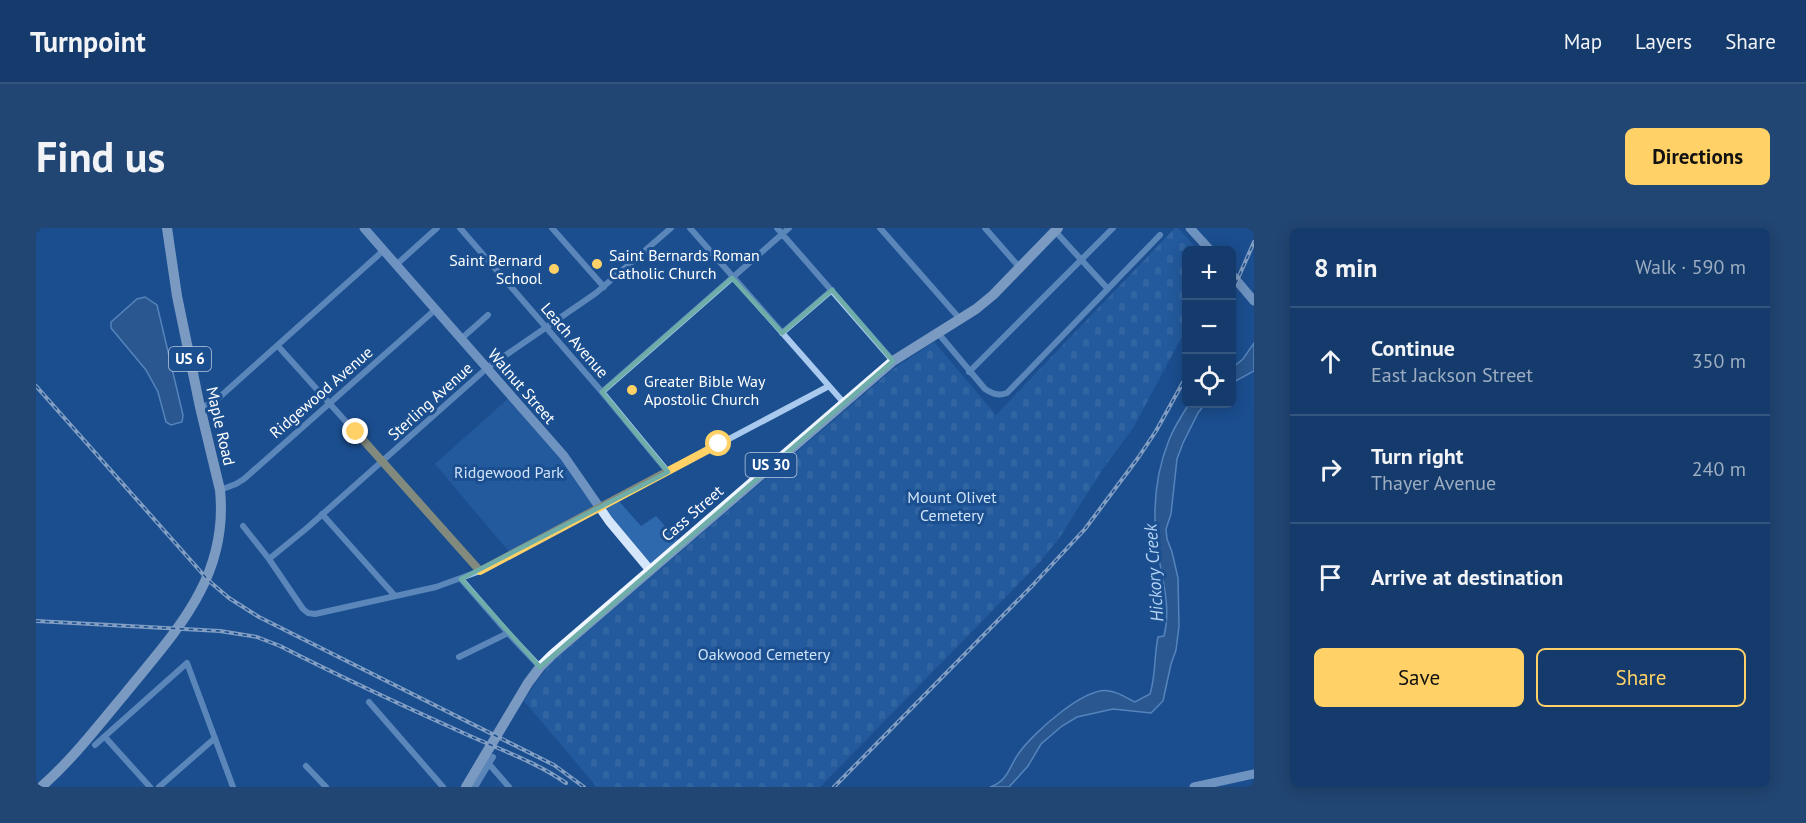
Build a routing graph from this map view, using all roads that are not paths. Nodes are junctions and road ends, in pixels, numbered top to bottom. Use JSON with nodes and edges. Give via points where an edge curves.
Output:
{"nodes":[{"id":1,"x":166,"y":228,"type":"edge"},
{"id":2,"x":364,"y":228,"type":"edge"},
{"id":3,"x":437,"y":228,"type":"edge"},
{"id":4,"x":460,"y":228,"type":"edge"},
{"id":5,"x":554,"y":228,"type":"edge"},
{"id":6,"x":671,"y":228,"type":"edge"},
{"id":7,"x":690,"y":228,"type":"edge"},
{"id":8,"x":777,"y":228,"type":"edge"},
{"id":9,"x":789,"y":228,"type":"edge"},
{"id":10,"x":880,"y":228,"type":"edge"},
{"id":11,"x":985,"y":228,"type":"edge"},
{"id":12,"x":1113,"y":228,"type":"edge"},
{"id":13,"x":1190,"y":228,"type":"edge"},
{"id":14,"x":1056,"y":229,"type":"edge"},
{"id":15,"x":783,"y":234,"type":"junction"},
{"id":16,"x":1160,"y":235,"type":"dead end"},
{"id":17,"x":1206,"y":246,"type":"edge"},
{"id":18,"x":384,"y":250,"type":"junction"},
{"id":19,"x":1081,"y":261,"type":"junction"},
{"id":20,"x":397,"y":264,"type":"junction"},
{"id":21,"x":1020,"y":268,"type":"junction"},
{"id":22,"x":732,"y":278,"type":"junction"},
{"id":23,"x":1236,"y":280,"type":"edge"},
{"id":24,"x":604,"y":286,"type":"junction"},
{"id":25,"x":1108,"y":289,"type":"junction"},
{"id":26,"x":832,"y":290,"type":"junction"},
{"id":27,"x":1254,"y":301,"type":"edge"},
{"id":28,"x":436,"y":309,"type":"junction"},
{"id":29,"x":488,"y":315,"type":"dead end"},
{"id":30,"x":960,"y":320,"type":"junction"},
{"id":31,"x":547,"y":328,"type":"junction"},
{"id":32,"x":782,"y":333,"type":"junction"},
{"id":33,"x":938,"y":333,"type":"junction"},
{"id":34,"x":461,"y":339,"type":"junction"},
{"id":35,"x":278,"y":346,"type":"junction"},
{"id":36,"x":893,"y":361,"type":"junction"},
{"id":37,"x":487,"y":368,"type":"junction"},
{"id":38,"x":969,"y":372,"type":"junction"},
{"id":39,"x":829,"y":386,"type":"junction"},
{"id":40,"x":602,"y":392,"type":"junction"},
{"id":41,"x":330,"y":403,"type":"junction"},
{"id":42,"x":844,"y":403,"type":"junction"},
{"id":43,"x":200,"y":407,"type":"junction"},
{"id":44,"x":382,"y":461,"type":"junction"},
{"id":45,"x":668,"y":472,"type":"junction"},
{"id":46,"x":220,"y":490,"type":"junction"},
{"id":47,"x":600,"y":507,"type":"junction"},
{"id":48,"x":322,"y":514,"type":"junction"},
{"id":49,"x":243,"y":526,"type":"dead end"},
{"id":50,"x":269,"y":559,"type":"junction"},
{"id":51,"x":650,"y":570,"type":"junction"},
{"id":52,"x":480,"y":571,"type":"junction"},
{"id":53,"x":461,"y":579,"type":"junction"},
{"id":54,"x":395,"y":596,"type":"junction"},
{"id":55,"x":508,"y":633,"type":"junction"},
{"id":56,"x":459,"y":657,"type":"dead end"},
{"id":57,"x":538,"y":669,"type":"junction"},
{"id":58,"x":369,"y":702,"type":"dead end"},
{"id":59,"x":105,"y":736,"type":"junction"},
{"id":60,"x":215,"y":738,"type":"junction"},
{"id":61,"x":95,"y":745,"type":"dead end"},
{"id":62,"x":493,"y":757,"type":"dead end"},
{"id":63,"x":489,"y":764,"type":"junction"},
{"id":64,"x":306,"y":766,"type":"dead end"},
{"id":65,"x":1254,"y":774,"type":"edge"},
{"id":66,"x":41,"y":787,"type":"edge"},
{"id":67,"x":150,"y":787,"type":"edge"},
{"id":68,"x":159,"y":787,"type":"edge"},
{"id":69,"x":233,"y":787,"type":"edge"},
{"id":70,"x":326,"y":787,"type":"edge"},
{"id":71,"x":443,"y":787,"type":"edge"},
{"id":72,"x":466,"y":787,"type":"edge"},
{"id":73,"x":475,"y":787,"type":"edge"},
{"id":74,"x":509,"y":787,"type":"edge"},
{"id":75,"x":1194,"y":787,"type":"edge"}],
"edges":[{"from":1,"to":43,"type":"main road","name":"Maple Road","number":"US 6"},
{"from":2,"to":18,"type":"street","name":"Walnut Street"},
{"from":3,"to":20,"type":"street"},
{"from":4,"to":31,"type":"street","name":"Leach Avenue"},
{"from":5,"to":24,"type":"street"},
{"from":6,"to":24,"type":"street","name":"Sterling Avenue"},
{"from":7,"to":22,"type":"street"},
{"from":8,"to":15,"type":"street"},
{"from":9,"to":15,"type":"street"},
{"from":10,"to":30,"type":"street"},
{"from":11,"to":21,"type":"street"},
{"from":12,"to":19,"type":"street"},
{"from":13,"to":17,"type":"street"},
{"from":14,"to":19,"type":"street"},
{"from":14,"to":21,"type":"main road","name":"Cass Street","number":"US 30"},
{"from":15,"to":22,"type":"street"},
{"from":15,"to":26,"type":"street"},
{"from":16,"to":25,"type":"street"},
{"from":18,"to":20,"type":"street","name":"Walnut Street"},
{"from":18,"to":35,"type":"street"},
{"from":19,"to":25,"type":"street"},
{"from":19,"to":38,"type":"street"},
{"from":20,"to":28,"type":"street","name":"Walnut Street"},
{"from":21,"to":30,"type":"main road","name":"Cass Street","number":"US 30"},
{"from":22,"to":32,"type":"street"},
{"from":22,"to":40,"type":"street"},
{"from":23,"to":27,"type":"street"},
{"from":24,"to":31,"type":"street","name":"Sterling Avenue"},
{"from":25,"to":38,"type":"street","via":[[1007,393],[993,394]]},
{"from":26,"to":32,"type":"street"},
{"from":26,"to":36,"type":"street"},
{"from":28,"to":34,"type":"street","name":"Walnut Street"},
{"from":28,"to":41,"type":"street","name":"Ridgewood Avenue"},
{"from":29,"to":34,"type":"street"},
{"from":30,"to":33,"type":"main road","name":"Cass Street","number":"US 30"},
{"from":31,"to":37,"type":"street","name":"Sterling Avenue"},
{"from":31,"to":40,"type":"street","name":"Leach Avenue"},
{"from":32,"to":39,"type":"street"},
{"from":33,"to":36,"type":"main road","name":"Cass Street","number":"US 30"},
{"from":33,"to":38,"type":"street"},
{"from":34,"to":37,"type":"street","name":"Walnut Street"},
{"from":35,"to":41,"type":"street"},
{"from":35,"to":43,"type":"street","via":[[213,403]]},
{"from":36,"to":42,"type":"main road","name":"Cass Street","number":"US 30"},
{"from":37,"to":44,"type":"street","name":"Sterling Avenue"},
{"from":37,"to":47,"type":"street","name":"Walnut Street","via":[[564,456]]},
{"from":39,"to":42,"type":"street"},
{"from":39,"to":45,"type":"street"},
{"from":40,"to":45,"type":"street","name":"Leach Avenue"},
{"from":41,"to":44,"type":"street"},
{"from":41,"to":46,"type":"street","name":"Ridgewood Avenue","via":[[244,478]]},
{"from":42,"to":51,"type":"main road","name":"Cass Street","number":"US 30"},
{"from":43,"to":46,"type":"main road","name":"Maple Road","number":"US 6"},
{"from":44,"to":48,"type":"street","name":"Sterling Avenue"},
{"from":44,"to":52,"type":"street"},
{"from":45,"to":47,"type":"street"},
{"from":46,"to":66,"type":"main road","number":"US 6","via":[[216,552],[186,618],[79,748]]},
{"from":47,"to":51,"type":"street","name":"Walnut Street"},
{"from":47,"to":52,"type":"street"},
{"from":48,"to":50,"type":"street","name":"Sterling Avenue"},
{"from":48,"to":54,"type":"street"},
{"from":49,"to":50,"type":"street"},
{"from":50,"to":54,"type":"street","via":[[308,613]]},
{"from":51,"to":57,"type":"main road","name":"Cass Street","number":"US 30"},
{"from":52,"to":53,"type":"street"},
{"from":53,"to":54,"type":"street"},
{"from":53,"to":55,"type":"street"},
{"from":55,"to":56,"type":"street"},
{"from":55,"to":57,"type":"street"},
{"from":57,"to":72,"type":"main road","name":"Cass Street","number":"US 30"},
{"from":58,"to":71,"type":"street"},
{"from":59,"to":60,"type":"street","via":[[187,663]]},
{"from":59,"to":61,"type":"street"},
{"from":59,"to":67,"type":"street"},
{"from":60,"to":68,"type":"street"},
{"from":60,"to":69,"type":"street"},
{"from":62,"to":63,"type":"street"},
{"from":63,"to":73,"type":"street"},
{"from":63,"to":74,"type":"street"},
{"from":64,"to":70,"type":"street"},
{"from":65,"to":75,"type":"street"}]}
